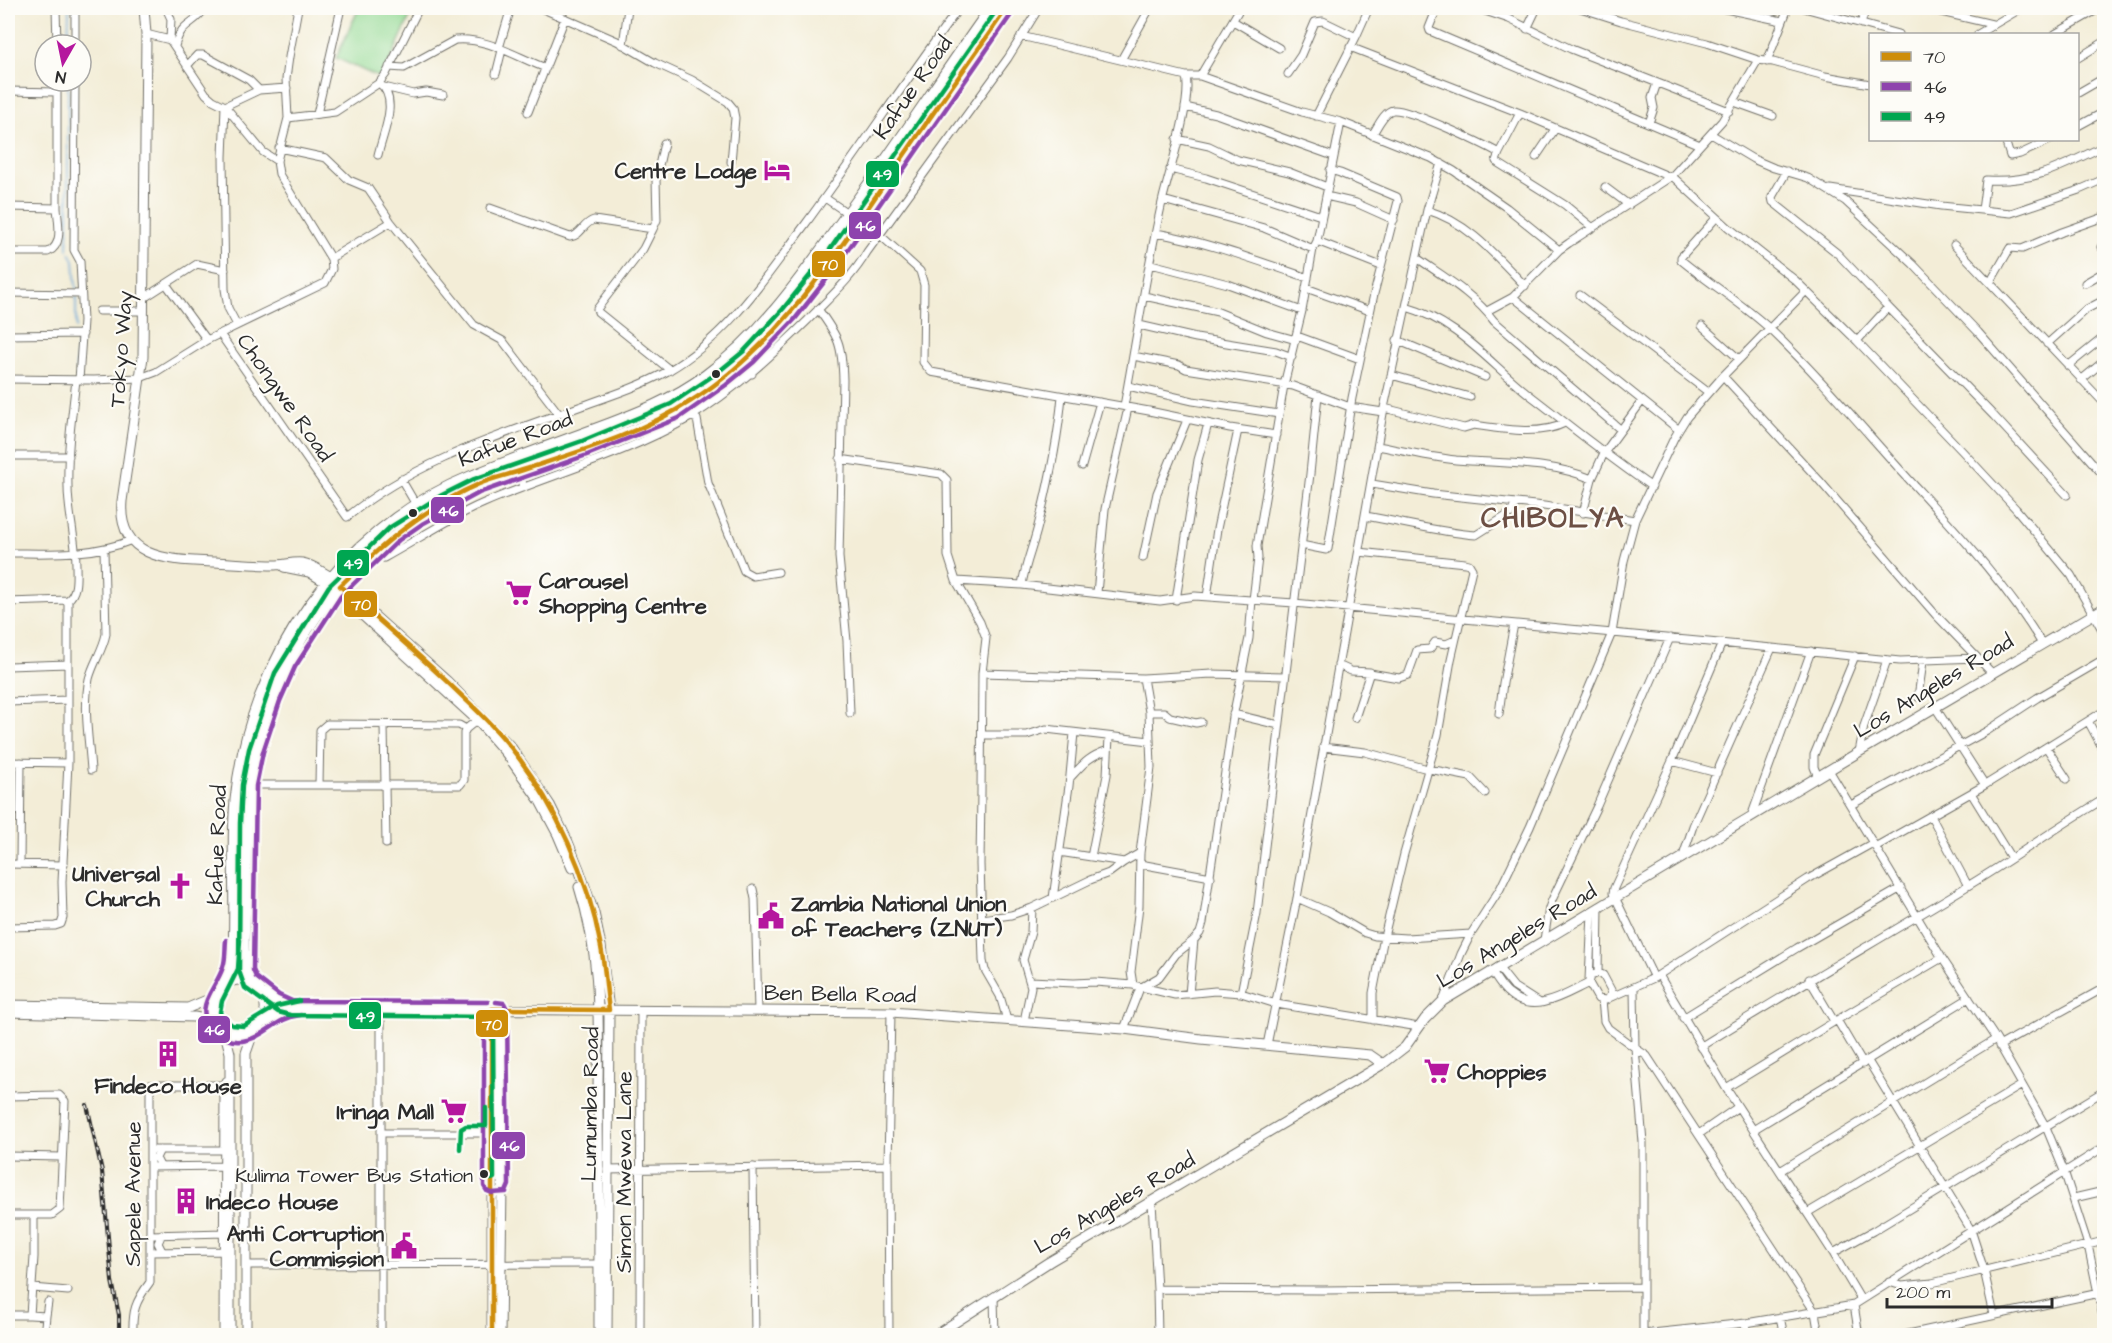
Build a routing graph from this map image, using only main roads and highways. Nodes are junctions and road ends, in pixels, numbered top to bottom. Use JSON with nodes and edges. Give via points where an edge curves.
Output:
{"nodes":[{"id":1,"x":144,"y":8,"type":"edge"},
{"id":2,"x":990,"y":8,"type":"edge"},
{"id":3,"x":1007,"y":8,"type":"edge"},
{"id":4,"x":358,"y":567,"type":"junction"},
{"id":5,"x":329,"y":580,"type":"junction"},
{"id":6,"x":337,"y":588,"type":"junction"},
{"id":7,"x":349,"y":599,"type":"junction"},
{"id":8,"x":324,"y":606,"type":"junction"},
{"id":9,"x":2104,"y":608,"type":"edge"},
{"id":10,"x":250,"y":982,"type":"junction"},
{"id":11,"x":220,"y":988,"type":"junction"},
{"id":12,"x":260,"y":990,"type":"junction"},
{"id":13,"x":214,"y":997,"type":"junction"},
{"id":14,"x":8,"y":1005,"type":"edge"},
{"id":15,"x":291,"y":1008,"type":"junction"},
{"id":16,"x":72,"y":1009,"type":"junction"},
{"id":17,"x":94,"y":1010,"type":"junction"},
{"id":18,"x":496,"y":1010,"type":"junction"},
{"id":19,"x":604,"y":1010,"type":"junction"},
{"id":20,"x":8,"y":1012,"type":"edge"},
{"id":21,"x":216,"y":1021,"type":"junction"},
{"id":22,"x":257,"y":1027,"type":"junction"},
{"id":23,"x":224,"y":1029,"type":"junction"},
{"id":24,"x":1383,"y":1064,"type":"junction"},
{"id":25,"x":246,"y":1145,"type":"junction"},
{"id":26,"x":227,"y":1148,"type":"junction"},
{"id":27,"x":246,"y":1160,"type":"junction"},
{"id":28,"x":227,"y":1163,"type":"junction"},
{"id":29,"x":496,"y":1264,"type":"junction"},
{"id":30,"x":230,"y":1335,"type":"edge"},
{"id":31,"x":246,"y":1335,"type":"edge"},
{"id":32,"x":492,"y":1335,"type":"edge"},
{"id":33,"x":500,"y":1335,"type":"edge"},
{"id":34,"x":599,"y":1335,"type":"edge"},
{"id":35,"x":607,"y":1335,"type":"edge"},
{"id":36,"x":934,"y":1335,"type":"edge"}],
"edges":[{"from":1,"to":5,"type":"main road","name":"Tokyo Way","via":[[144,311],[140,378],[121,509],[124,526],[146,552],[164,559],[302,563]]},
{"from":2,"to":5,"type":"main road","name":"Kafue Road","via":[[780,305],[727,357],[705,376],[643,410],[466,477],[415,503],[378,530]]},
{"from":3,"to":4,"type":"main road","name":"Kafue Road","via":[[860,221],[789,314],[749,356],[675,411],[476,486],[445,502],[394,534]]},
{"from":4,"to":6,"type":"main road","name":"Kafue Road"},
{"from":4,"to":7,"type":"main road"},
{"from":5,"to":6,"type":"main road","name":"Lumumba Road"},
{"from":5,"to":11,"type":"main road","name":"Kafue Road","via":[[275,660],[242,748],[234,816],[232,965]]},
{"from":6,"to":7,"type":"main road","name":"Lumumba Road"},
{"from":6,"to":8,"type":"main road","name":"Kafue Road"},
{"from":7,"to":8,"type":"main road"},
{"from":7,"to":19,"type":"main road","name":"Lumumba Road","via":[[512,747],[534,779],[568,842],[594,913],[601,946]]},
{"from":8,"to":10,"type":"main road","name":"Kafue Road","via":[[282,676],[256,750],[249,785],[245,939]]},
{"from":9,"to":24,"type":"main road","name":"Los Angeles Road","via":[[1443,1001],[1405,1047]]},
{"from":10,"to":11,"type":"main road","via":[[234,980]]},
{"from":10,"to":12,"type":"main road"},
{"from":11,"to":13,"type":"main road"},
{"from":12,"to":15,"type":"main road","name":"Ben Bella Road","via":[[274,1002]]},
{"from":12,"to":22,"type":"main road","via":[[266,1007]]},
{"from":13,"to":17,"type":"main road","via":[[188,1008]]},
{"from":13,"to":21,"type":"main road"},
{"from":14,"to":16,"type":"main road"},
{"from":15,"to":18,"type":"main road","name":"Ben Bella Road"},
{"from":15,"to":22,"type":"main road","name":"Ben Bella Road"},
{"from":16,"to":17,"type":"main road"},
{"from":16,"to":20,"type":"main road"},
{"from":17,"to":21,"type":"main road"},
{"from":18,"to":19,"type":"main road","name":"Ben Bella Road"},
{"from":18,"to":29,"type":"main road"},
{"from":19,"to":24,"type":"main road","name":"Ben Bella Road","via":[[891,1012],[1024,1020],[1370,1055]]},
{"from":19,"to":34,"type":"main road","name":"Lumumba Road"},
{"from":19,"to":35,"type":"main road","name":"Lumumba Road"},
{"from":21,"to":23,"type":"main road"},
{"from":22,"to":23,"type":"main road","via":[[241,1034]]},
{"from":22,"to":25,"type":"main road","via":[[246,1053]]},
{"from":23,"to":26,"type":"main road","via":[[230,1053]]},
{"from":24,"to":36,"type":"main road","name":"Los Angeles Road"},
{"from":25,"to":26,"type":"main road","via":[[238,1150]]},
{"from":25,"to":27,"type":"main road"},
{"from":26,"to":28,"type":"main road"},
{"from":27,"to":28,"type":"main road","via":[[238,1156]]},
{"from":27,"to":31,"type":"main road"},
{"from":28,"to":30,"type":"main road"},
{"from":29,"to":32,"type":"main road"},
{"from":29,"to":33,"type":"main road"}]}
